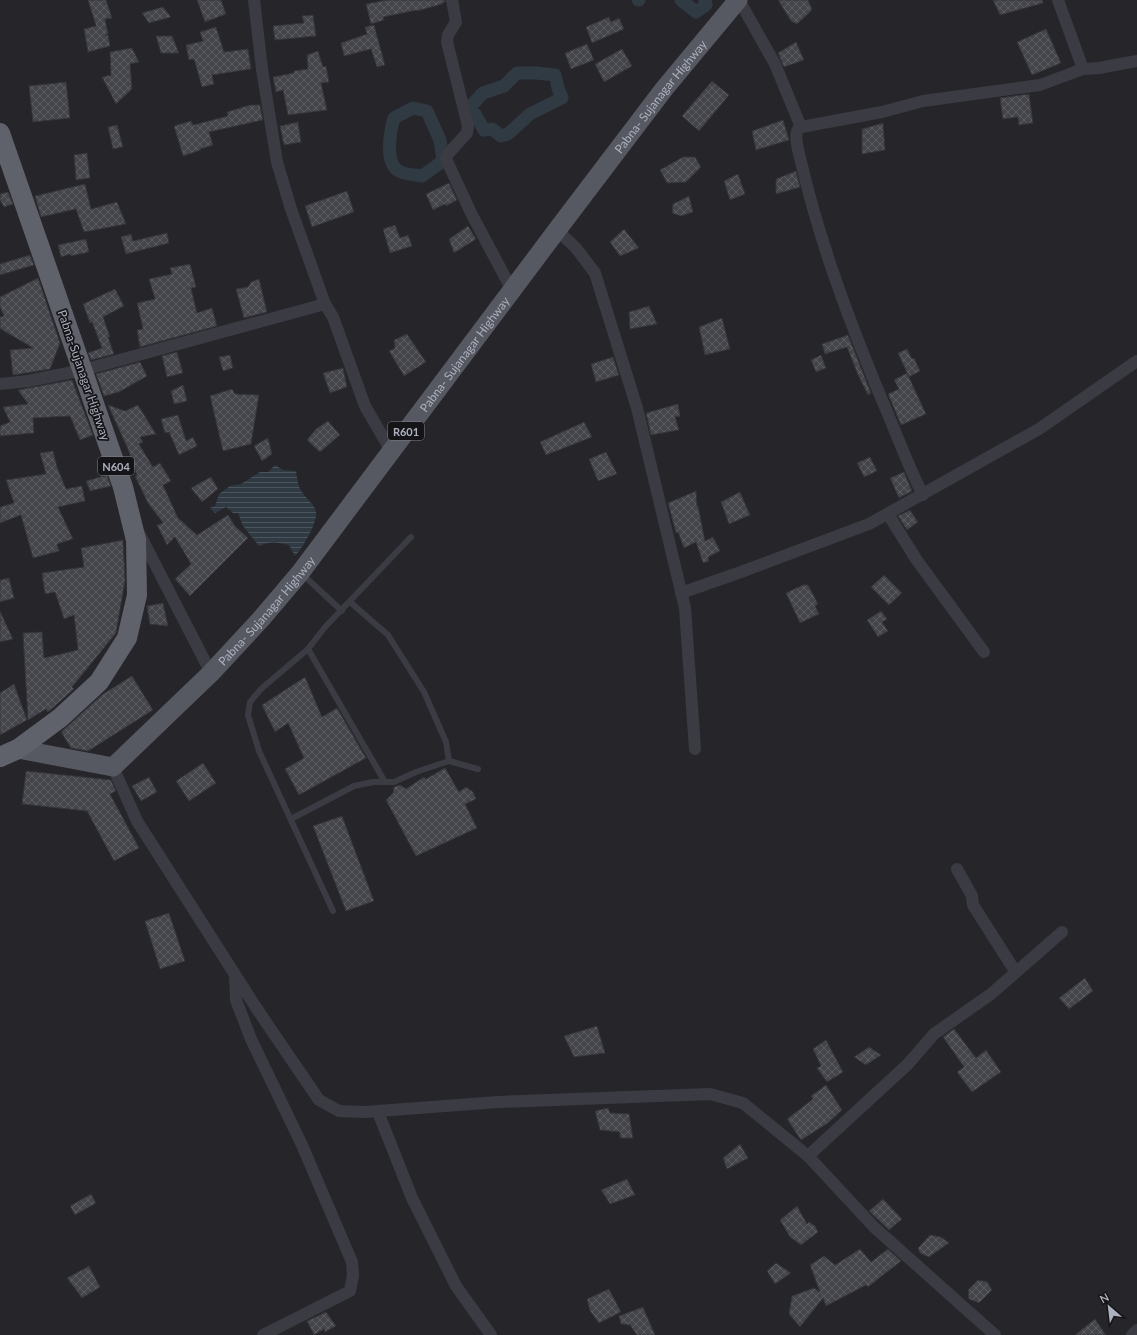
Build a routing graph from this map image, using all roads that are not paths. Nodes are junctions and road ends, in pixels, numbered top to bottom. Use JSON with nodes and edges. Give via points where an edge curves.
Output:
{"nodes":[{"id":1,"x":254,"y":0,"type":"edge"},
{"id":2,"x":452,"y":0,"type":"edge"},
{"id":3,"x":738,"y":0,"type":"edge"},
{"id":4,"x":1058,"y":0,"type":"edge"},
{"id":5,"x":1137,"y":61,"type":"edge"},
{"id":6,"x":1083,"y":69,"type":"junction"},
{"id":7,"x":801,"y":127,"type":"junction"},
{"id":8,"x":0,"y":132,"type":"edge"},
{"id":9,"x":557,"y":230,"type":"junction"},
{"id":10,"x":512,"y":290,"type":"junction"},
{"id":11,"x":325,"y":304,"type":"junction"},
{"id":12,"x":1137,"y":361,"type":"edge"},
{"id":13,"x":83,"y":370,"type":"junction"},
{"id":14,"x":0,"y":384,"type":"edge"},
{"id":15,"x":390,"y":451,"type":"junction"},
{"id":16,"x":923,"y":495,"type":"junction"},
{"id":17,"x":130,"y":514,"type":"junction"},
{"id":18,"x":888,"y":514,"type":"junction"},
{"id":19,"x":411,"y":537,"type":"dead end"},
{"id":20,"x":300,"y":573,"type":"junction"},
{"id":21,"x":681,"y":593,"type":"junction"},
{"id":22,"x":350,"y":602,"type":"junction"},
{"id":23,"x":342,"y":611,"type":"junction"},
{"id":24,"x":308,"y":649,"type":"junction"},
{"id":25,"x":984,"y":652,"type":"dead end"},
{"id":26,"x":211,"y":672,"type":"junction"},
{"id":27,"x":18,"y":749,"type":"junction"},
{"id":28,"x":695,"y":750,"type":"dead end"},
{"id":29,"x":0,"y":757,"type":"edge"},
{"id":30,"x":449,"y":762,"type":"junction"},
{"id":31,"x":112,"y":767,"type":"junction"},
{"id":32,"x":478,"y":769,"type":"dead end"},
{"id":33,"x":385,"y":782,"type":"junction"},
{"id":34,"x":291,"y":819,"type":"junction"},
{"id":35,"x":957,"y":869,"type":"dead end"},
{"id":36,"x":333,"y":911,"type":"dead end"},
{"id":37,"x":1062,"y":932,"type":"dead end"},
{"id":38,"x":1016,"y":971,"type":"junction"},
{"id":39,"x":235,"y":974,"type":"junction"},
{"id":40,"x":378,"y":1112,"type":"junction"},
{"id":41,"x":808,"y":1156,"type":"junction"},
{"id":42,"x":1137,"y":1330,"type":"edge"},
{"id":43,"x":263,"y":1335,"type":"edge"},
{"id":44,"x":491,"y":1335,"type":"edge"},
{"id":45,"x":995,"y":1335,"type":"edge"},
{"id":46,"x":1132,"y":1335,"type":"edge"}],
"edges":[{"from":1,"to":11,"type":"street","via":[[262,69],[278,162],[291,209]]},
{"from":2,"to":10,"type":"street","via":[[456,22],[447,42],[468,126],[467,133],[446,158]]},
{"from":3,"to":7,"type":"street","via":[[775,64]]},
{"from":3,"to":9,"type":"main road","name":"Pabna- Sujanagar Highway","number":"R601","via":[[664,89]]},
{"from":4,"to":6,"type":"street"},
{"from":5,"to":6,"type":"street"},
{"from":6,"to":7,"type":"street","via":[[1040,85],[923,100],[882,112]]},
{"from":7,"to":16,"type":"street","via":[[796,136],[801,161],[809,196],[835,279],[863,354]]},
{"from":8,"to":13,"type":"highway","name":"Pabna-Sujanagar Highway","number":"N604"},
{"from":9,"to":10,"type":"main road","name":"Pabna- Sujanagar Highway","number":"R601"},
{"from":9,"to":21,"type":"street","via":[[576,248],[595,273],[637,408]]},
{"from":10,"to":15,"type":"main road","name":"Pabna- Sujanagar Highway","number":"R601"},
{"from":11,"to":13,"type":"street"},
{"from":11,"to":15,"type":"street","via":[[333,317],[366,406]]},
{"from":12,"to":16,"type":"street","via":[[1039,429]]},
{"from":13,"to":14,"type":"street"},
{"from":13,"to":17,"type":"highway","name":"Pabna-Sujanagar Highway","number":"N604"},
{"from":15,"to":20,"type":"main road","name":"Pabna- Sujanagar Highway","number":"R601"},
{"from":16,"to":18,"type":"street"},
{"from":17,"to":26,"type":"street"},
{"from":17,"to":27,"type":"highway","name":"Pabna-Sujanagar Highway","number":"N604","via":[[136,540],[137,595],[127,638],[99,682],[60,718]]},
{"from":18,"to":21,"type":"street","via":[[869,524]]},
{"from":18,"to":25,"type":"street","via":[[916,559]]},
{"from":19,"to":22,"type":"lane"},
{"from":20,"to":23,"type":"lane"},
{"from":20,"to":26,"type":"main road","name":"Pabna- Sujanagar Highway","number":"R601"},
{"from":21,"to":28,"type":"street","via":[[685,608]]},
{"from":22,"to":23,"type":"lane"},
{"from":22,"to":30,"type":"lane","via":[[388,635],[424,692],[446,742]]},
{"from":23,"to":24,"type":"lane"},
{"from":24,"to":33,"type":"lane"},
{"from":24,"to":34,"type":"lane","via":[[261,688],[250,702],[248,715],[259,751]]},
{"from":26,"to":31,"type":"main road","name":"Pabna- Sujanagar Highway","number":"R601"},
{"from":27,"to":29,"type":"highway","name":"Pabna-Sujanagar Highway","number":"N604"},
{"from":27,"to":31,"type":"main road"},
{"from":30,"to":32,"type":"lane"},
{"from":30,"to":33,"type":"lane","via":[[394,782]]},
{"from":31,"to":39,"type":"street","via":[[137,821]]},
{"from":33,"to":34,"type":"lane","via":[[354,786]]},
{"from":34,"to":36,"type":"lane"},
{"from":35,"to":38,"type":"street","via":[[972,896],[973,905]]},
{"from":37,"to":38,"type":"street"},
{"from":38,"to":41,"type":"street","via":[[991,994],[934,1034],[908,1064]]},
{"from":39,"to":40,"type":"street","via":[[319,1100],[339,1111]]},
{"from":39,"to":43,"type":"street","via":[[236,1000],[251,1039],[302,1145],[352,1262],[350,1291]]},
{"from":40,"to":41,"type":"street","via":[[498,1102],[710,1094],[742,1103]]},
{"from":40,"to":44,"type":"street","via":[[412,1198],[456,1286]]},
{"from":41,"to":45,"type":"street","via":[[874,1227]]},
{"from":42,"to":46,"type":"street"}]}
